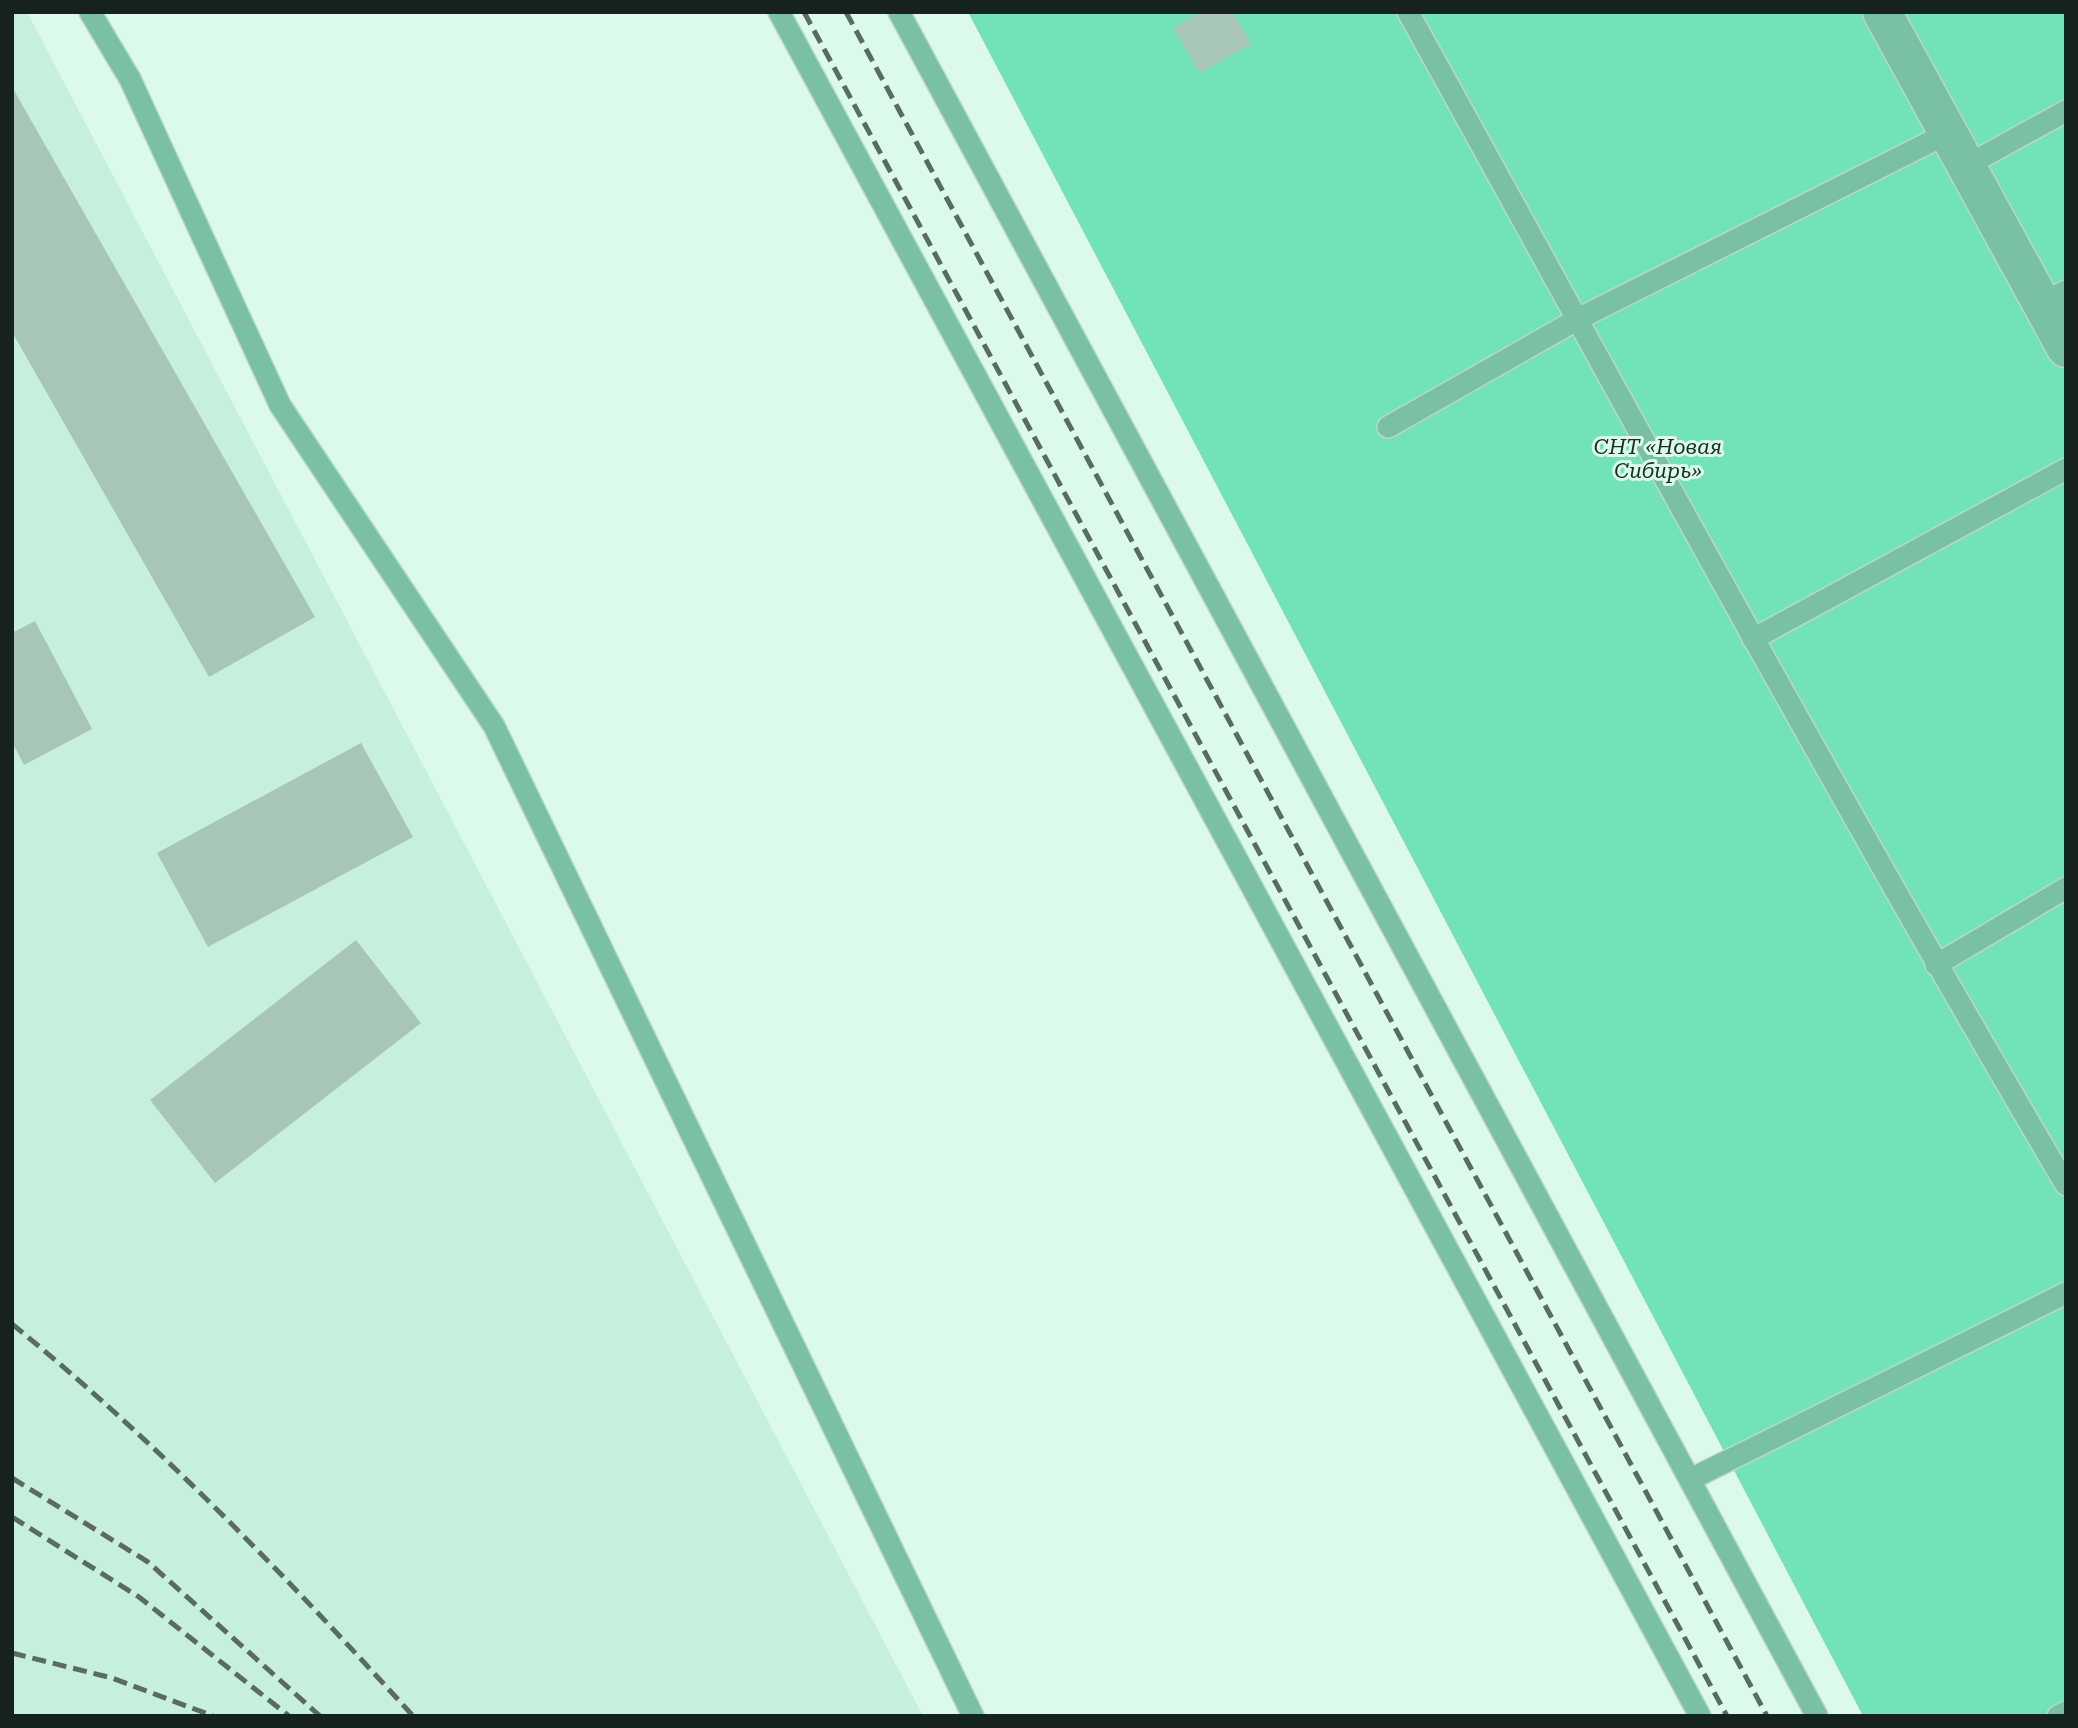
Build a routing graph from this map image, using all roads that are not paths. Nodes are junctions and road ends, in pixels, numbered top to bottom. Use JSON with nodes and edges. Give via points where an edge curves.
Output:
{"nodes":[{"id":1,"x":90,"y":12,"type":"edge"},
{"id":2,"x":779,"y":12,"type":"edge"},
{"id":3,"x":898,"y":12,"type":"edge"},
{"id":4,"x":1408,"y":12,"type":"edge"},
{"id":5,"x":1882,"y":12,"type":"edge"},
{"id":6,"x":2066,"y":111,"type":"edge"},
{"id":7,"x":1948,"y":133,"type":"junction"},
{"id":8,"x":1966,"y":166,"type":"junction"},
{"id":9,"x":2054,"y":297,"type":"edge"},
{"id":10,"x":1578,"y":319,"type":"junction"},
{"id":11,"x":2066,"y":348,"type":"edge"},
{"id":12,"x":1388,"y":426,"type":"dead end"},
{"id":13,"x":2066,"y":469,"type":"edge"},
{"id":14,"x":1753,"y":639,"type":"junction"},
{"id":15,"x":2066,"y":888,"type":"edge"},
{"id":16,"x":1936,"y":965,"type":"junction"},
{"id":17,"x":2066,"y":1185,"type":"edge"},
{"id":18,"x":2066,"y":1293,"type":"edge"},
{"id":19,"x":1691,"y":1479,"type":"junction"},
{"id":20,"x":2066,"y":1712,"type":"edge"},
{"id":21,"x":973,"y":1716,"type":"edge"},
{"id":22,"x":1700,"y":1716,"type":"edge"},
{"id":23,"x":1817,"y":1716,"type":"edge"},
{"id":24,"x":2058,"y":1716,"type":"edge"}],
"edges":[{"from":1,"to":21,"type":"lane","via":[[130,79],[280,405],[494,726]]},
{"from":2,"to":22,"type":"lane"},
{"from":3,"to":19,"type":"lane"},
{"from":4,"to":10,"type":"lane"},
{"from":5,"to":7,"type":"street"},
{"from":6,"to":8,"type":"lane"},
{"from":7,"to":8,"type":"street"},
{"from":7,"to":10,"type":"lane"},
{"from":8,"to":9,"type":"street"},
{"from":9,"to":11,"type":"street"},
{"from":10,"to":12,"type":"lane"},
{"from":10,"to":14,"type":"lane"},
{"from":13,"to":14,"type":"lane"},
{"from":14,"to":16,"type":"lane"},
{"from":15,"to":16,"type":"lane"},
{"from":16,"to":17,"type":"lane"},
{"from":18,"to":19,"type":"lane"},
{"from":19,"to":23,"type":"lane"},
{"from":20,"to":24,"type":"lane"}]}
